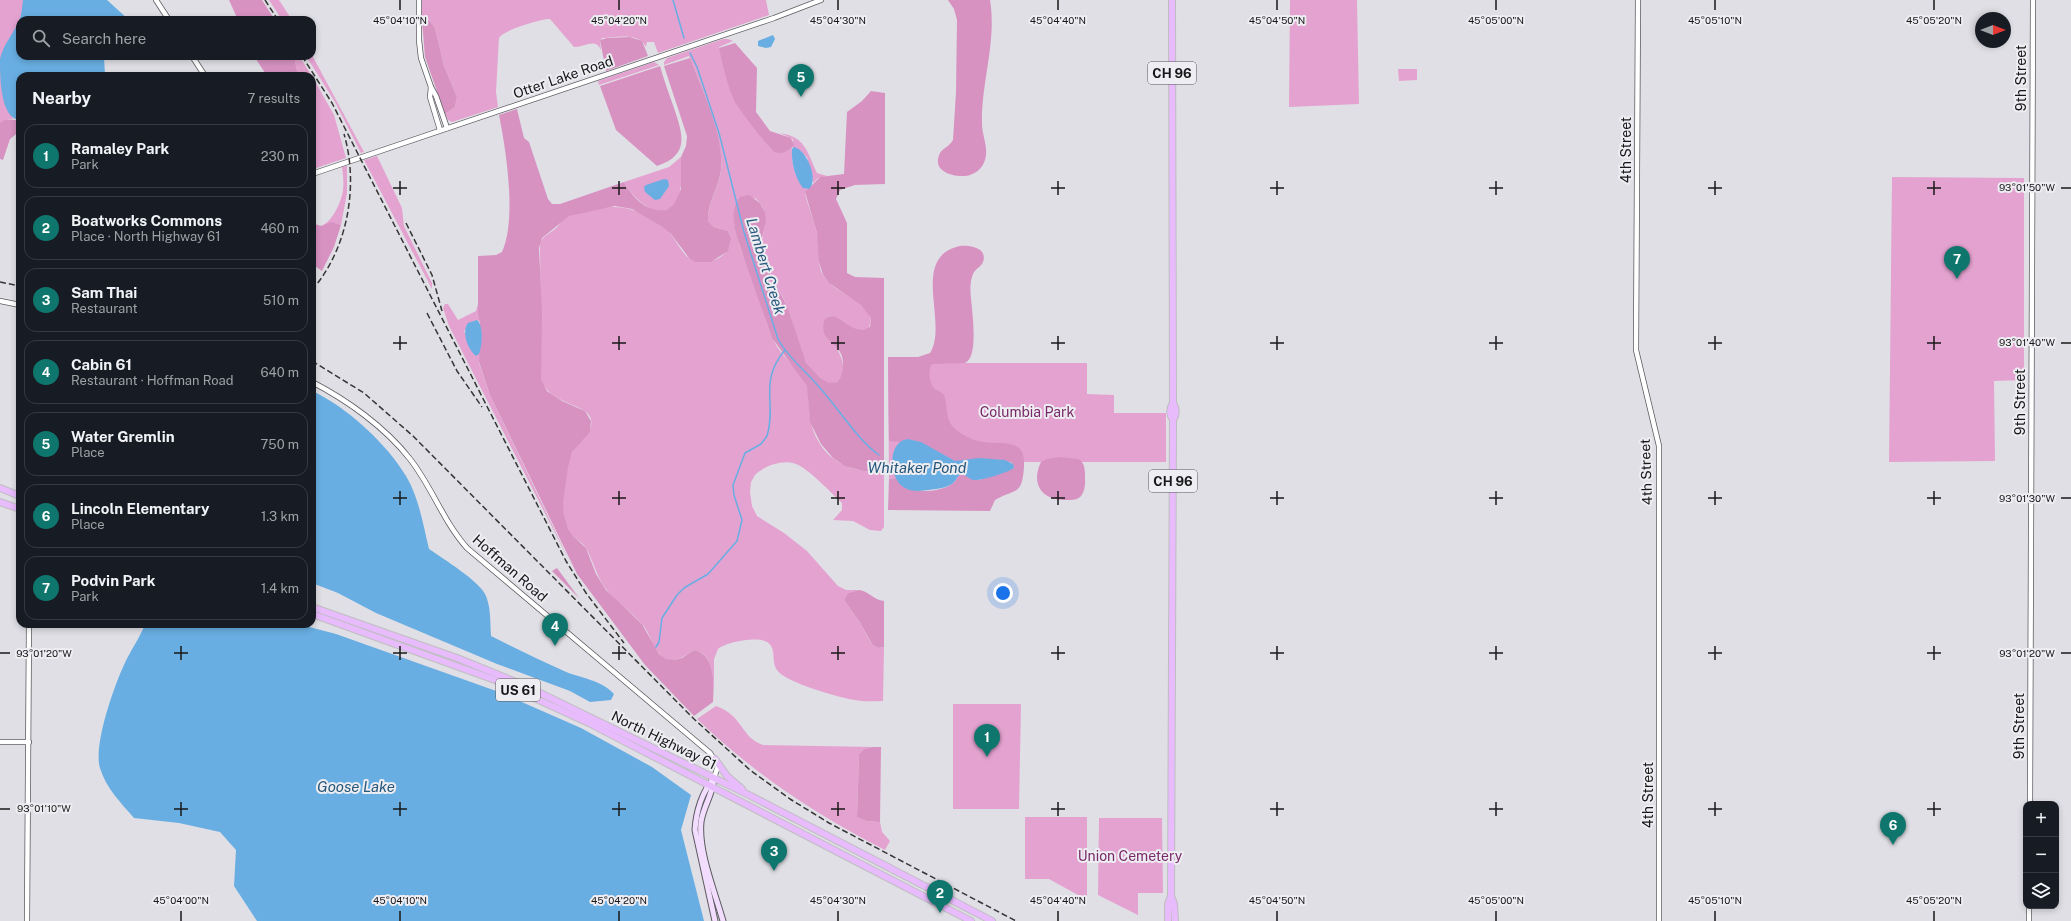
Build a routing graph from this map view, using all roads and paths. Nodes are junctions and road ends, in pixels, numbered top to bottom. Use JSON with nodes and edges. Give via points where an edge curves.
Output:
{"nodes":[{"id":1,"x":156,"y":0,"type":"edge"},
{"id":2,"x":419,"y":0,"type":"edge"},
{"id":3,"x":821,"y":0,"type":"edge"},
{"id":4,"x":1172,"y":0,"type":"edge"},
{"id":5,"x":1638,"y":0,"type":"edge"},
{"id":6,"x":2033,"y":0,"type":"edge"},
{"id":7,"x":166,"y":16,"type":"edge"},
{"id":8,"x":195,"y":60,"type":"edge"},
{"id":9,"x":202,"y":72,"type":"edge"},
{"id":10,"x":431,"y":87,"type":"junction"},
{"id":11,"x":447,"y":128,"type":"junction"},
{"id":12,"x":440,"y":130,"type":"junction"},
{"id":13,"x":316,"y":173,"type":"edge"},
{"id":14,"x":0,"y":301,"type":"edge"},
{"id":15,"x":16,"y":304,"type":"edge"},
{"id":16,"x":316,"y":385,"type":"edge"},
{"id":17,"x":0,"y":488,"type":"edge"},
{"id":18,"x":16,"y":494,"type":"edge"},
{"id":19,"x":0,"y":502,"type":"edge"},
{"id":20,"x":16,"y":508,"type":"edge"},
{"id":21,"x":316,"y":608,"type":"edge"},
{"id":22,"x":316,"y":615,"type":"edge"},
{"id":23,"x":29,"y":628,"type":"edge"},
{"id":24,"x":0,"y":742,"type":"edge"},
{"id":25,"x":29,"y":742,"type":"junction"},
{"id":26,"x":715,"y":759,"type":"junction"},
{"id":27,"x":714,"y":778,"type":"junction"},
{"id":28,"x":711,"y":786,"type":"junction"},
{"id":29,"x":749,"y":795,"type":"junction"},
{"id":30,"x":2030,"y":801,"type":"edge"},
{"id":31,"x":1171,"y":896,"type":"junction"},
{"id":32,"x":2029,"y":909,"type":"edge"},
{"id":33,"x":27,"y":921,"type":"edge"},
{"id":34,"x":714,"y":921,"type":"edge"},
{"id":35,"x":723,"y":921,"type":"edge"},
{"id":36,"x":970,"y":921,"type":"edge"},
{"id":37,"x":992,"y":921,"type":"edge"},
{"id":38,"x":1168,"y":921,"type":"edge"},
{"id":39,"x":1175,"y":921,"type":"edge"},
{"id":40,"x":1659,"y":921,"type":"edge"},
{"id":41,"x":2029,"y":921,"type":"edge"}],
"edges":[{"from":1,"to":7,"type":"street"},
{"from":2,"to":10,"type":"street","via":[[420,48]]},
{"from":3,"to":11,"type":"street","name":"Otter Lake Road"},
{"from":4,"to":31,"type":"main road","number":"CH 96","via":[[1173,403],[1176,407],[1176,416],[1173,420]]},
{"from":5,"to":40,"type":"street","name":"4th Street","via":[[1636,350],[1659,446]]},
{"from":6,"to":30,"type":"street","name":"9th Street"},
{"from":8,"to":9,"type":"street"},
{"from":10,"to":11,"type":"street"},
{"from":10,"to":12,"type":"street","via":[[430,97]]},
{"from":11,"to":12,"type":"street","name":"Otter Lake Road"},
{"from":12,"to":13,"type":"street","name":"Otter Lake Road"},
{"from":14,"to":15,"type":"street"},
{"from":16,"to":26,"type":"street","name":"Hoffman Road","via":[[361,413],[400,448],[419,472],[448,523],[467,548],[621,676]]},
{"from":17,"to":18,"type":"main road"},
{"from":19,"to":20,"type":"main road"},
{"from":21,"to":27,"type":"main road","name":"North Highway 61","number":"US 61","via":[[457,658],[526,686]]},
{"from":22,"to":28,"type":"main road","number":"US 61","via":[[518,690],[589,723]]},
{"from":23,"to":25,"type":"street"},
{"from":24,"to":25,"type":"street"},
{"from":25,"to":33,"type":"street"},
{"from":26,"to":27,"type":"street","via":[[718,770]]},
{"from":26,"to":29,"type":"main road","via":[[727,776]]},
{"from":27,"to":28,"type":"main road"},
{"from":27,"to":29,"type":"main road","name":"North Highway 61","number":"US 61"},
{"from":28,"to":34,"type":"main road","via":[[698,811],[695,830]]},
{"from":28,"to":35,"type":"main road","via":[[702,814],[701,832]]},
{"from":28,"to":36,"type":"main road","number":"US 61"},
{"from":29,"to":37,"type":"main road","name":"North Highway 61","number":"US 61"},
{"from":31,"to":38,"type":"main road","number":"CH 96","via":[[1168,904]]},
{"from":31,"to":39,"type":"main road","number":"CH 96"},
{"from":32,"to":41,"type":"street"}]}
